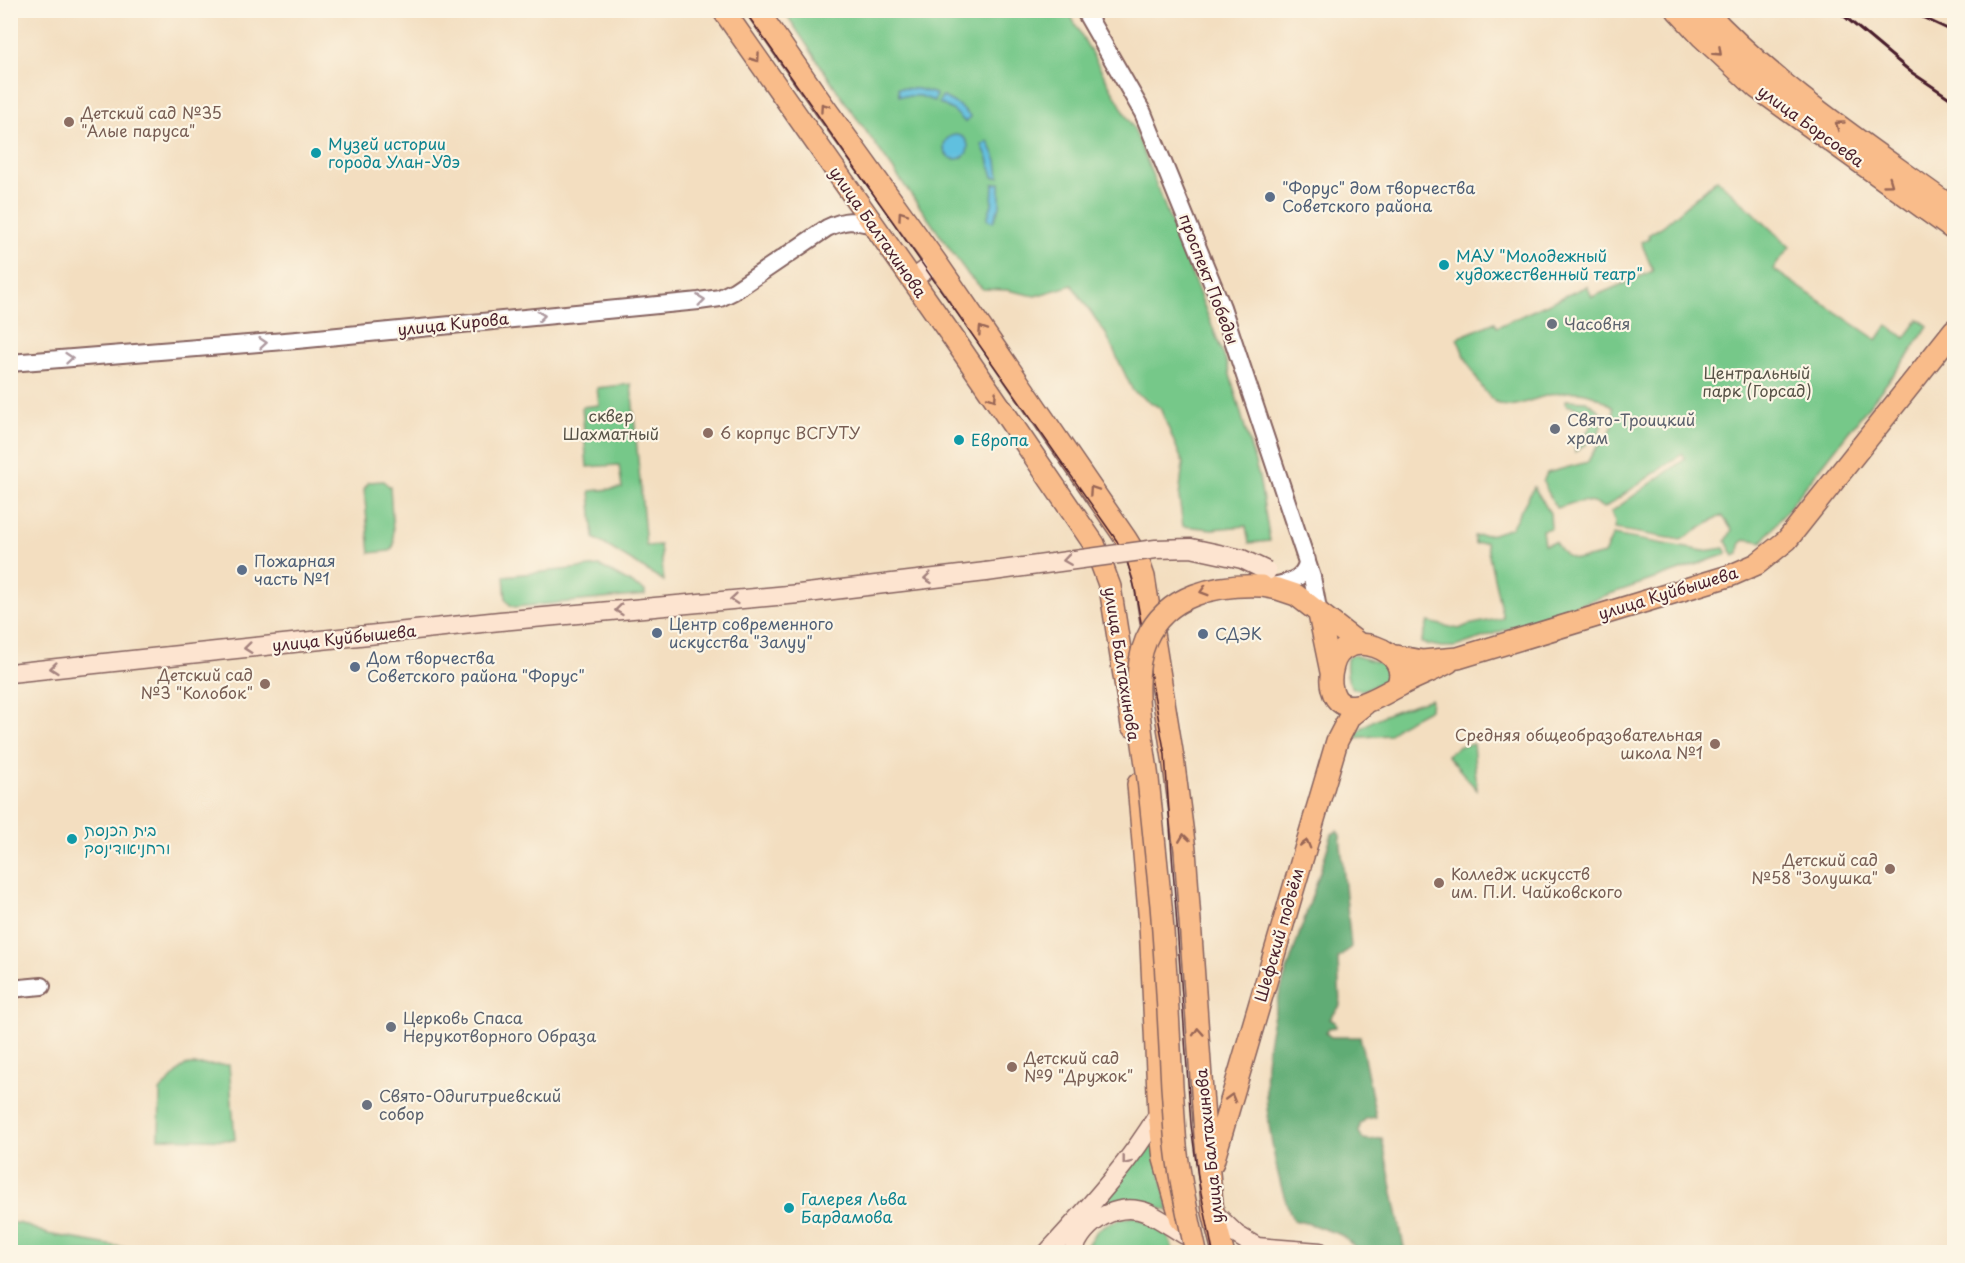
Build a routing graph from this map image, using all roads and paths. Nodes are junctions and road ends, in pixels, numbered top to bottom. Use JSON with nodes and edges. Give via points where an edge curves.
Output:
{"nodes":[{"id":1,"x":723,"y":10,"type":"edge"},
{"id":2,"x":757,"y":10,"type":"edge"},
{"id":3,"x":1084,"y":10,"type":"edge"},
{"id":4,"x":1677,"y":10,"type":"edge"},
{"id":5,"x":1705,"y":10,"type":"edge"},
{"id":6,"x":1954,"y":208,"type":"edge"},
{"id":7,"x":873,"y":225,"type":"junction"},
{"id":8,"x":1954,"y":230,"type":"edge"},
{"id":9,"x":936,"y":262,"type":"junction"},
{"id":10,"x":912,"y":280,"type":"junction"},
{"id":11,"x":1954,"y":330,"type":"edge"},
{"id":12,"x":10,"y":363,"type":"edge"},
{"id":13,"x":1307,"y":560,"type":"junction"},
{"id":14,"x":1280,"y":582,"type":"junction"},
{"id":15,"x":1319,"y":614,"type":"junction"},
{"id":16,"x":1358,"y":644,"type":"junction"},
{"id":17,"x":1390,"y":655,"type":"junction"},
{"id":18,"x":1458,"y":658,"type":"junction"},
{"id":19,"x":10,"y":673,"type":"edge"},
{"id":20,"x":1332,"y":674,"type":"junction"},
{"id":21,"x":1398,"y":686,"type":"junction"},
{"id":22,"x":1365,"y":704,"type":"junction"},
{"id":23,"x":42,"y":986,"type":"dead end"},
{"id":24,"x":10,"y":989,"type":"edge"},
{"id":25,"x":1159,"y":1113,"type":"junction"},
{"id":26,"x":1209,"y":1174,"type":"junction"},
{"id":27,"x":1213,"y":1212,"type":"junction"},
{"id":28,"x":1190,"y":1247,"type":"edge"},
{"id":29,"x":1048,"y":1252,"type":"edge"},
{"id":30,"x":1073,"y":1252,"type":"edge"},
{"id":31,"x":1223,"y":1252,"type":"edge"},
{"id":32,"x":1320,"y":1252,"type":"edge"}],
"edges":[{"from":1,"to":7,"type":"main road","name":"улица Балтахинова","one_way":true},
{"from":9,"to":2,"type":"main road","name":"улица Балтахинова","one_way":true},
{"from":3,"to":13,"type":"street","name":"проспект Победы","via":[[1143,113],[1222,307]]},
{"from":4,"to":8,"type":"main road","name":"улица Борсоева","one_way":true,"via":[[1757,88]]},
{"from":6,"to":5,"type":"main road","name":"улица Борсоева","one_way":true,"via":[[1815,108],[1748,53]]},
{"from":7,"to":10,"type":"main road","name":"улица Балтахинова"},
{"from":12,"to":7,"type":"street","name":"улица Кирова","one_way":true,"via":[[297,340],[720,298],[827,228],[853,220]]},
{"from":9,"to":10,"type":"main road"},
{"from":26,"to":9,"type":"main road","name":"улица Балтахинова","one_way":true,"via":[[1185,850],[1144,577],[1126,539]]},
{"from":10,"to":25,"type":"main road","name":"улица Балтахинова","one_way":true,"via":[[1094,544],[1110,586],[1136,749]]},
{"from":11,"to":18,"type":"main road","name":"улица Куйбышева","via":[[1787,540],[1757,564]]},
{"from":13,"to":14,"type":"street","via":[[1305,570]]},
{"from":13,"to":15,"type":"street","name":"проспект Победы"},
{"from":14,"to":15,"type":"main road","name":"улица Куйбышева"},
{"from":14,"to":19,"type":"main road","name":"улица Куйбышева","one_way":true,"bridge":true,"via":[[1242,559],[1182,548],[799,594]]},
{"from":14,"to":28,"type":"main road","one_way":true,"bridge":true,"via":[[1217,588],[1175,604],[1146,640],[1140,665],[1139,701],[1161,908],[1177,1154]]},
{"from":15,"to":16,"type":"main road","name":"улица Куйбышева"},
{"from":15,"to":20,"type":"main road"},
{"from":16,"to":17,"type":"main road","name":"улица Куйбышева"},
{"from":16,"to":20,"type":"main road","via":[[1339,653]]},
{"from":17,"to":18,"type":"main road","name":"улица Куйбышева","via":[[1422,660]]},
{"from":17,"to":21,"type":"main road","via":[[1401,669]]},
{"from":18,"to":21,"type":"main road","name":"улица Куйбышева"},
{"from":20,"to":22,"type":"main road","via":[[1332,690],[1338,698],[1348,705]]},
{"from":21,"to":22,"type":"main road","name":"улица Куйбышева"},
{"from":26,"to":22,"type":"main road","name":"Шефский подъём","one_way":true,"via":[[1337,741],[1350,716]]},
{"from":23,"to":24,"type":"street"},
{"from":25,"to":28,"type":"main road","name":"улица Балтахинова","via":[[1164,1159]]},
{"from":25,"to":29,"type":"main road","one_way":true,"via":[[1124,1163]]},
{"from":26,"to":27,"type":"main road","name":"улица Балтахинова"},
{"from":27,"to":31,"type":"main road","name":"улица Балтахинова"},
{"from":27,"to":32,"type":"main road","via":[[1237,1235],[1257,1247]]},
{"from":28,"to":30,"type":"main road","via":[[1147,1212],[1120,1210],[1105,1214],[1088,1227]]}]}
